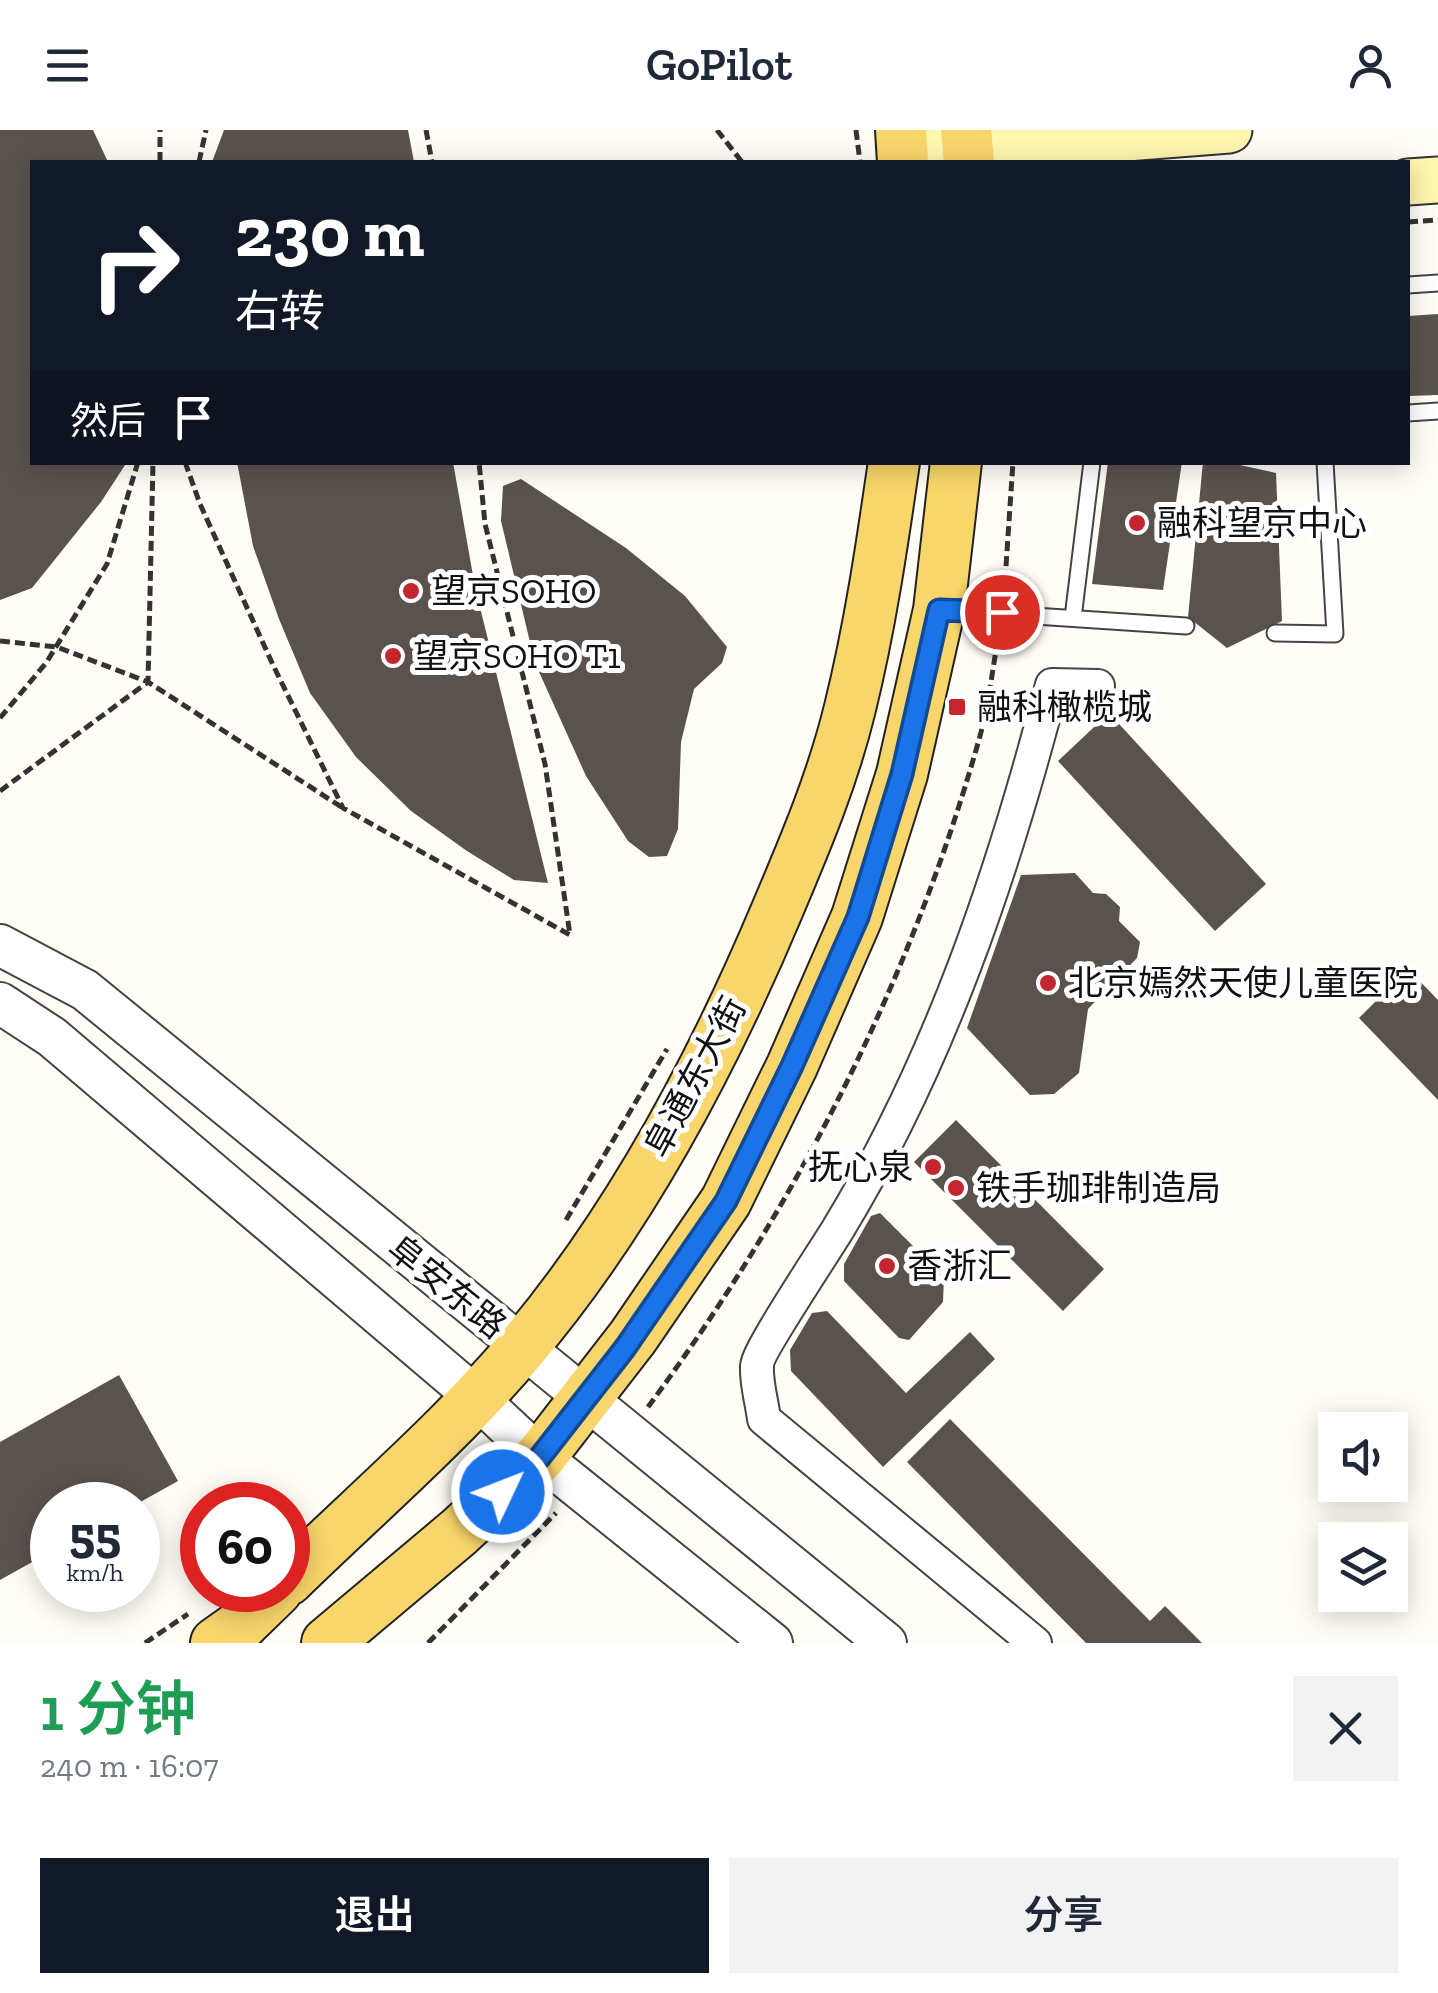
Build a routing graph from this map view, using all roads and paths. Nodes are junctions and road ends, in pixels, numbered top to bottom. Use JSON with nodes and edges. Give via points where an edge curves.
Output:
{"nodes":[{"id":1,"x":160,"y":130,"type":"edge"},
{"id":2,"x":206,"y":130,"type":"edge"},
{"id":3,"x":426,"y":130,"type":"edge"},
{"id":4,"x":717,"y":130,"type":"edge"},
{"id":5,"x":856,"y":130,"type":"edge"},
{"id":6,"x":1230,"y":130,"type":"edge"},
{"id":7,"x":967,"y":146,"type":"edge"},
{"id":8,"x":891,"y":151,"type":"edge"},
{"id":9,"x":1097,"y":151,"type":"edge"},
{"id":10,"x":160,"y":160,"type":"edge"},
{"id":11,"x":199,"y":160,"type":"edge"},
{"id":12,"x":432,"y":160,"type":"edge"},
{"id":13,"x":740,"y":160,"type":"edge"},
{"id":14,"x":1438,"y":180,"type":"edge"},
{"id":15,"x":1410,"y":182,"type":"edge"},
{"id":16,"x":1438,"y":220,"type":"edge"},
{"id":17,"x":1410,"y":222,"type":"edge"},
{"id":18,"x":1438,"y":283,"type":"edge"},
{"id":19,"x":1410,"y":285,"type":"edge"},
{"id":20,"x":1438,"y":411,"type":"edge"},
{"id":21,"x":1410,"y":413,"type":"edge"},
{"id":22,"x":137,"y":465,"type":"edge"},
{"id":23,"x":153,"y":465,"type":"edge"},
{"id":24,"x":186,"y":465,"type":"edge"},
{"id":25,"x":478,"y":465,"type":"edge"},
{"id":26,"x":894,"y":465,"type":"edge"},
{"id":27,"x":956,"y":465,"type":"edge"},
{"id":28,"x":1092,"y":465,"type":"edge"},
{"id":29,"x":1325,"y":465,"type":"edge"},
{"id":30,"x":939,"y":610,"type":"junction"},
{"id":31,"x":1073,"y":618,"type":"junction"},
{"id":32,"x":1186,"y":626,"type":"dead end"},
{"id":33,"x":1275,"y":633,"type":"dead end"},
{"id":34,"x":0,"y":641,"type":"edge"},
{"id":35,"x":56,"y":647,"type":"junction"},
{"id":36,"x":148,"y":682,"type":"junction"},
{"id":37,"x":1098,"y":686,"type":"dead end"},
{"id":38,"x":0,"y":718,"type":"edge"},
{"id":39,"x":0,"y":790,"type":"edge"},
{"id":40,"x":344,"y":808,"type":"junction"},
{"id":41,"x":0,"y":945,"type":"edge"},
{"id":42,"x":0,"y":1003,"type":"edge"},
{"id":43,"x":668,"y":1047,"type":"dead end"},
{"id":44,"x":561,"y":1228,"type":"dead end"},
{"id":45,"x":522,"y":1348,"type":"junction"},
{"id":46,"x":476,"y":1398,"type":"junction"},
{"id":47,"x":585,"y":1399,"type":"junction"},
{"id":48,"x":540,"y":1457,"type":"junction"},
{"id":49,"x":310,"y":1559,"type":"edge"},
{"id":50,"x":254,"y":1612,"type":"edge"},
{"id":51,"x":216,"y":1643,"type":"edge"},
{"id":52,"x":327,"y":1643,"type":"edge"},
{"id":53,"x":772,"y":1643,"type":"edge"},
{"id":54,"x":886,"y":1643,"type":"edge"},
{"id":55,"x":1035,"y":1643,"type":"edge"}],
"edges":[{"from":1,"to":10,"type":"path"},
{"from":2,"to":11,"type":"path"},
{"from":3,"to":12,"type":"path"},
{"from":4,"to":13,"type":"path"},
{"from":5,"to":8,"type":"path"},
{"from":6,"to":9,"type":"main road"},
{"from":7,"to":8,"type":"main road"},
{"from":7,"to":9,"type":"main road"},
{"from":14,"to":15,"type":"main road"},
{"from":16,"to":17,"type":"path"},
{"from":18,"to":19,"type":"lane"},
{"from":20,"to":21,"type":"lane"},
{"from":22,"to":35,"type":"path","via":[[107,564]]},
{"from":23,"to":36,"type":"path"},
{"from":24,"to":40,"type":"path"},
{"from":25,"to":40,"type":"path","via":[[486,524],[545,764],[570,935]]},
{"from":26,"to":45,"type":"main road","name":"阜通东大街","via":[[849,710],[814,825],[694,1091],[603,1237]]},
{"from":27,"to":30,"type":"main road"},
{"from":28,"to":31,"type":"lane"},
{"from":29,"to":33,"type":"lane","via":[[1336,634]]},
{"from":30,"to":31,"type":"lane"},
{"from":30,"to":47,"type":"main road","via":[[902,774],[858,917],[792,1066],[726,1201]]},
{"from":31,"to":32,"type":"lane"},
{"from":34,"to":35,"type":"path"},
{"from":35,"to":36,"type":"path"},
{"from":35,"to":38,"type":"path"},
{"from":36,"to":39,"type":"path"},
{"from":36,"to":40,"type":"path"},
{"from":37,"to":55,"type":"street","via":[[1052,685],[978,935],[922,1070],[848,1212],[756,1362],[764,1418]]},
{"from":41,"to":45,"type":"street","name":"阜安东路","via":[[85,990]]},
{"from":42,"to":46,"type":"street","name":"阜安东路","via":[[52,1037]]},
{"from":43,"to":44,"type":"path","name":"阜通东大街"},
{"from":45,"to":46,"type":"main road","name":"阜通东大街"},
{"from":45,"to":47,"type":"street","name":"阜安东路"},
{"from":46,"to":48,"type":"street","name":"阜安东路"},
{"from":46,"to":49,"type":"main road","name":"阜通东大街"},
{"from":47,"to":48,"type":"main road"},
{"from":47,"to":54,"type":"street","name":"阜安东路"},
{"from":48,"to":52,"type":"main road"},
{"from":48,"to":53,"type":"street","name":"阜安东路"},
{"from":50,"to":51,"type":"main road"}]}
